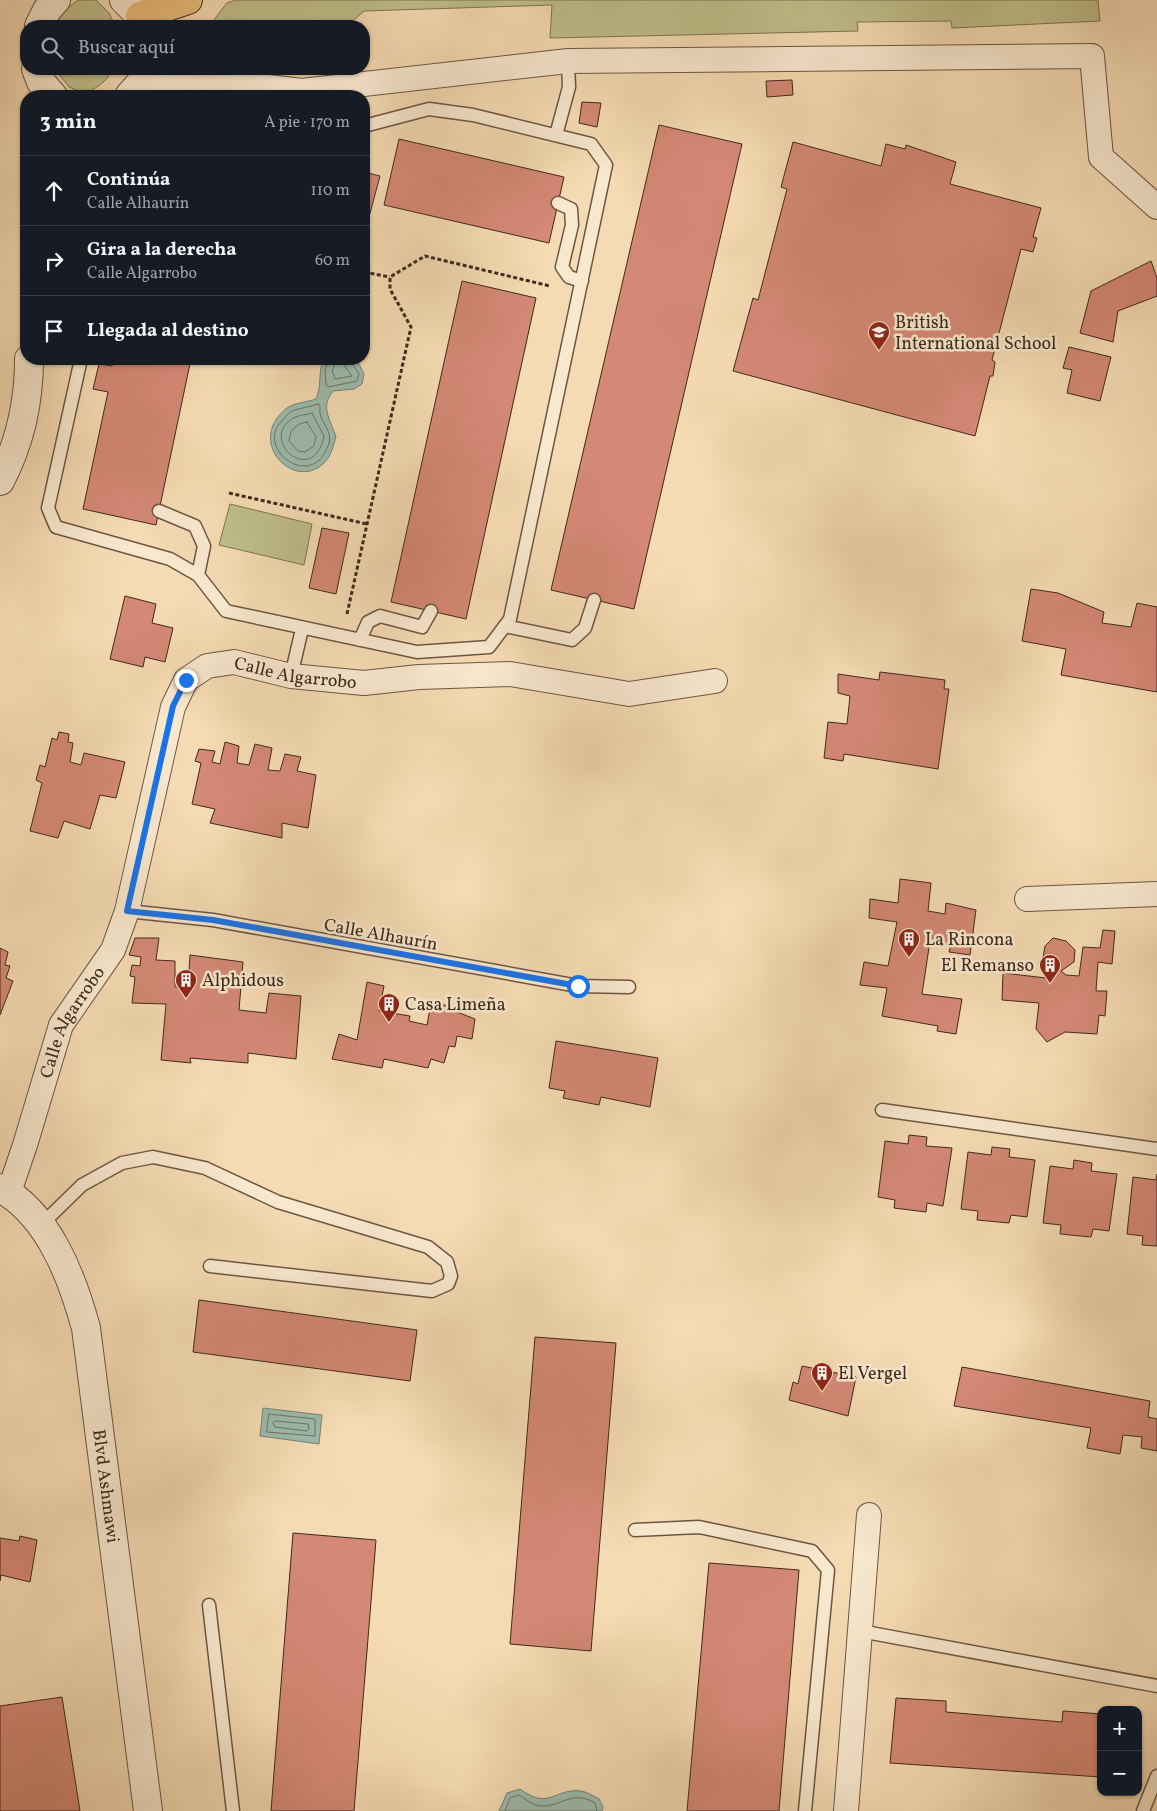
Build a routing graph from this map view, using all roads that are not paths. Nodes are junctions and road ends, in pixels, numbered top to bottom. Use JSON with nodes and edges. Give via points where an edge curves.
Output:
{"nodes":[{"id":1,"x":41,"y":0,"type":"edge"},
{"id":2,"x":56,"y":0,"type":"edge"},
{"id":3,"x":188,"y":0,"type":"edge"},
{"id":4,"x":136,"y":14,"type":"edge"},
{"id":5,"x":39,"y":20,"type":"edge"},
{"id":6,"x":41,"y":20,"type":"edge"},
{"id":7,"x":568,"y":61,"type":"junction"},
{"id":8,"x":35,"y":75,"type":"edge"},
{"id":9,"x":37,"y":75,"type":"edge"},
{"id":10,"x":140,"y":81,"type":"edge"},
{"id":11,"x":34,"y":90,"type":"edge"},
{"id":12,"x":47,"y":90,"type":"edge"},
{"id":13,"x":294,"y":90,"type":"edge"},
{"id":14,"x":311,"y":90,"type":"edge"},
{"id":15,"x":370,"y":124,"type":"edge"},
{"id":16,"x":556,"y":135,"type":"junction"},
{"id":17,"x":558,"y":203,"type":"dead end"},
{"id":18,"x":1157,"y":206,"type":"edge"},
{"id":19,"x":580,"y":287,"type":"junction"},
{"id":20,"x":29,"y":365,"type":"edge"},
{"id":21,"x":80,"y":365,"type":"edge"},
{"id":22,"x":0,"y":480,"type":"edge"},
{"id":23,"x":159,"y":511,"type":"dead end"},
{"id":24,"x":198,"y":575,"type":"junction"},
{"id":25,"x":594,"y":600,"type":"dead end"},
{"id":26,"x":431,"y":611,"type":"dead end"},
{"id":27,"x":505,"y":626,"type":"junction"},
{"id":28,"x":302,"y":629,"type":"junction"},
{"id":29,"x":360,"y":640,"type":"junction"},
{"id":30,"x":291,"y":676,"type":"junction"},
{"id":31,"x":714,"y":682,"type":"dead end"},
{"id":32,"x":1157,"y":894,"type":"edge"},
{"id":33,"x":1027,"y":900,"type":"dead end"},
{"id":34,"x":127,"y":911,"type":"junction"},
{"id":35,"x":628,"y":987,"type":"dead end"},
{"id":36,"x":882,"y":1110,"type":"dead end"},
{"id":37,"x":1157,"y":1149,"type":"edge"},
{"id":38,"x":4,"y":1190,"type":"edge"},
{"id":39,"x":41,"y":1225,"type":"junction"},
{"id":40,"x":210,"y":1266,"type":"dead end"},
{"id":41,"x":869,"y":1516,"type":"dead end"},
{"id":42,"x":635,"y":1530,"type":"dead end"},
{"id":43,"x":209,"y":1605,"type":"dead end"},
{"id":44,"x":860,"y":1631,"type":"junction"},
{"id":45,"x":1157,"y":1686,"type":"edge"},
{"id":46,"x":1157,"y":1776,"type":"edge"},
{"id":47,"x":148,"y":1811,"type":"edge"},
{"id":48,"x":233,"y":1811,"type":"edge"},
{"id":49,"x":805,"y":1811,"type":"edge"},
{"id":50,"x":846,"y":1811,"type":"edge"},
{"id":51,"x":1143,"y":1811,"type":"edge"}],
"edges":[{"from":1,"to":5,"type":"street"},
{"from":2,"to":6,"type":"street"},
{"from":3,"to":4,"type":"highway"},
{"from":7,"to":14,"type":"street"},
{"from":7,"to":16,"type":"lane","via":[[569,87]]},
{"from":7,"to":18,"type":"street","via":[[1092,56],[1100,157]]},
{"from":8,"to":11,"type":"street"},
{"from":9,"to":12,"type":"street"},
{"from":10,"to":13,"type":"street","via":[[234,83]]},
{"from":15,"to":16,"type":"lane","via":[[429,109],[473,115]]},
{"from":16,"to":19,"type":"lane","via":[[591,144],[606,165]]},
{"from":17,"to":19,"type":"lane","via":[[571,209],[572,225],[562,267]]},
{"from":19,"to":27,"type":"lane","via":[[510,618]]},
{"from":20,"to":22,"type":"street","via":[[23,419]]},
{"from":21,"to":24,"type":"lane","via":[[48,508],[56,527],[170,558]]},
{"from":23,"to":24,"type":"lane","via":[[195,526],[204,546]]},
{"from":24,"to":28,"type":"lane","via":[[226,611]]},
{"from":25,"to":27,"type":"lane","via":[[585,628],[572,640]]},
{"from":26,"to":29,"type":"lane","via":[[422,627],[380,616],[368,622]]},
{"from":27,"to":29,"type":"lane","via":[[489,647],[417,652]]},
{"from":28,"to":29,"type":"lane"},
{"from":28,"to":30,"type":"lane"},
{"from":30,"to":31,"type":"street","name":"Calle Algarrobo","via":[[364,683],[419,677],[510,674],[629,694]]},
{"from":30,"to":34,"type":"street","name":"Calle Algarrobo","via":[[234,662],[207,666],[186,680],[173,706]]},
{"from":32,"to":33,"type":"street"},
{"from":34,"to":35,"type":"lane","name":"Calle Alhaurín","via":[[213,920],[578,986]]},
{"from":34,"to":38,"type":"street","name":"Calle Algarrobo","via":[[112,950],[61,1025],[25,1145]]},
{"from":36,"to":37,"type":"lane"},
{"from":38,"to":39,"type":"street","name":"Blvd Ashmawi"},
{"from":39,"to":40,"type":"lane","via":[[82,1185],[122,1163],[153,1156],[205,1168],[278,1202],[428,1247],[447,1262],[451,1276],[448,1284],[432,1291]]},
{"from":39,"to":47,"type":"street","name":"Blvd Ashmawi","via":[[69,1276],[86,1328]]},
{"from":41,"to":44,"type":"street"},
{"from":42,"to":49,"type":"lane","via":[[698,1527],[812,1551],[828,1570]]},
{"from":43,"to":48,"type":"lane"},
{"from":44,"to":45,"type":"lane"},
{"from":44,"to":50,"type":"street"},
{"from":46,"to":51,"type":"lane"}]}
